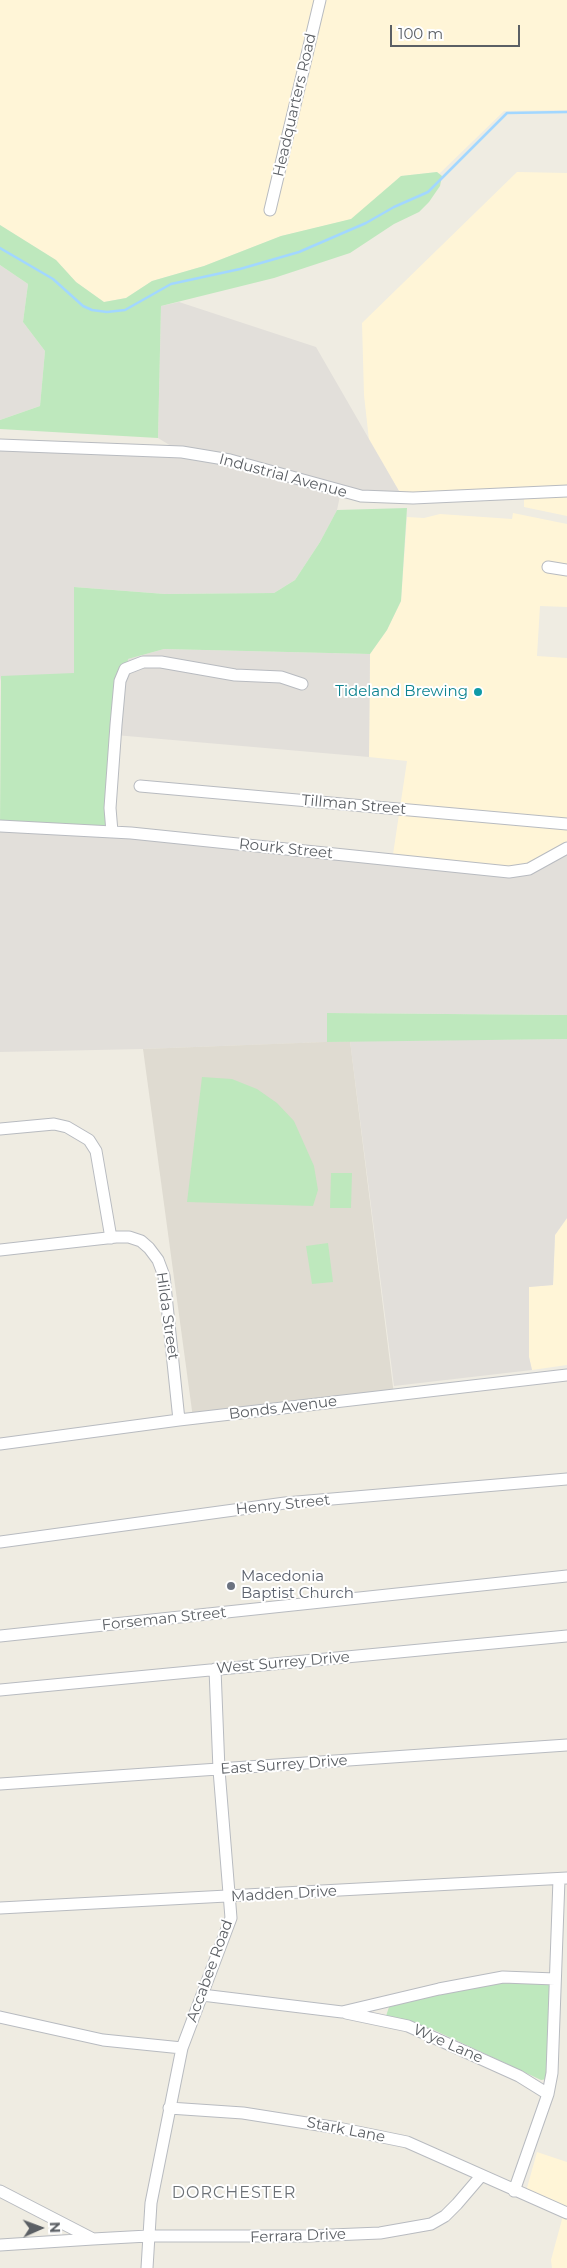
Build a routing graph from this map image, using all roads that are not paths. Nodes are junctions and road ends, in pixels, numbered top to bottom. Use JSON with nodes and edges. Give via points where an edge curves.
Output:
{"nodes":[{"id":1,"x":320,"y":0,"type":"edge"},
{"id":2,"x":270,"y":210,"type":"dead end"},
{"id":3,"x":0,"y":445,"type":"edge"},
{"id":4,"x":567,"y":491,"type":"edge"},
{"id":5,"x":548,"y":567,"type":"dead end"},
{"id":6,"x":567,"y":570,"type":"edge"},
{"id":7,"x":302,"y":684,"type":"dead end"},
{"id":8,"x":140,"y":786,"type":"dead end"},
{"id":9,"x":567,"y":824,"type":"edge"},
{"id":10,"x":0,"y":826,"type":"edge"},
{"id":11,"x":112,"y":832,"type":"junction"},
{"id":12,"x":567,"y":848,"type":"edge"},
{"id":13,"x":0,"y":1130,"type":"edge"},
{"id":14,"x":111,"y":1238,"type":"junction"},
{"id":15,"x":0,"y":1250,"type":"edge"},
{"id":16,"x":567,"y":1375,"type":"edge"},
{"id":17,"x":179,"y":1420,"type":"junction"},
{"id":18,"x":0,"y":1444,"type":"edge"},
{"id":19,"x":567,"y":1479,"type":"edge"},
{"id":20,"x":0,"y":1542,"type":"edge"},
{"id":21,"x":567,"y":1576,"type":"edge"},
{"id":22,"x":0,"y":1636,"type":"edge"},
{"id":23,"x":567,"y":1636,"type":"edge"},
{"id":24,"x":215,"y":1669,"type":"junction"},
{"id":25,"x":0,"y":1690,"type":"edge"},
{"id":26,"x":567,"y":1745,"type":"edge"},
{"id":27,"x":219,"y":1770,"type":"junction"},
{"id":28,"x":0,"y":1784,"type":"edge"},
{"id":29,"x":563,"y":1878,"type":"edge"},
{"id":30,"x":230,"y":1897,"type":"junction"},
{"id":31,"x":0,"y":1908,"type":"edge"},
{"id":32,"x":555,"y":1979,"type":"junction"},
{"id":33,"x":202,"y":1995,"type":"junction"},
{"id":34,"x":342,"y":2012,"type":"junction"},
{"id":35,"x":0,"y":2017,"type":"edge"},
{"id":36,"x":182,"y":2048,"type":"junction"},
{"id":37,"x":548,"y":2094,"type":"junction"},
{"id":38,"x":169,"y":2108,"type":"junction"},
{"id":39,"x":480,"y":2176,"type":"junction"},
{"id":40,"x":0,"y":2191,"type":"edge"},
{"id":41,"x":514,"y":2191,"type":"junction"},
{"id":42,"x":567,"y":2213,"type":"edge"},
{"id":43,"x":148,"y":2236,"type":"junction"},
{"id":44,"x":93,"y":2239,"type":"junction"},
{"id":45,"x":0,"y":2245,"type":"edge"},
{"id":46,"x":147,"y":2268,"type":"edge"}],
"edges":[{"from":1,"to":2,"type":"street","name":"Headquarters Road"},
{"from":3,"to":4,"type":"street","name":"Industrial Avenue","via":[[182,452],[230,460],[361,496],[413,498]]},
{"from":5,"to":6,"type":"street"},
{"from":7,"to":11,"type":"street","via":[[281,677],[235,674],[161,662],[143,662],[126,669],[120,681],[116,725],[110,808]]},
{"from":8,"to":9,"type":"street","name":"Tillman Street"},
{"from":10,"to":11,"type":"street","name":"Rourk Street"},
{"from":11,"to":12,"type":"street","name":"Rourk Street","via":[[509,872],[529,869]]},
{"from":13,"to":14,"type":"street","via":[[54,1124],[80,1133],[89,1140],[96,1151]]},
{"from":14,"to":15,"type":"street","name":"Hilda Street"},
{"from":14,"to":17,"type":"street","name":"Hilda Street","via":[[129,1237],[141,1241],[158,1260],[164,1276]]},
{"from":16,"to":17,"type":"street","name":"Bonds Avenue"},
{"from":17,"to":18,"type":"street","name":"Bonds Avenue"},
{"from":19,"to":20,"type":"street","name":"Henry Street","via":[[285,1503]]},
{"from":21,"to":22,"type":"street","name":"Forseman Street"},
{"from":23,"to":24,"type":"street","name":"West Surrey Drive"},
{"from":24,"to":25,"type":"street","name":"West Surrey Drive"},
{"from":24,"to":27,"type":"street","name":"Accabee Road"},
{"from":26,"to":27,"type":"street","name":"East Surrey Drive"},
{"from":27,"to":28,"type":"street","name":"East Surrey Drive"},
{"from":27,"to":30,"type":"street","name":"Accabee Road"},
{"from":29,"to":30,"type":"street","name":"Madden Drive"},
{"from":29,"to":32,"type":"street"},
{"from":30,"to":31,"type":"street","name":"Madden Drive"},
{"from":30,"to":33,"type":"street","name":"Accabee Road","via":[[231,1918]]},
{"from":32,"to":34,"type":"street","name":"Wye Lane","via":[[502,1977]]},
{"from":32,"to":37,"type":"street","via":[[552,2073]]},
{"from":33,"to":34,"type":"street","name":"Wye Lane"},
{"from":33,"to":36,"type":"street","name":"Accabee Road"},
{"from":34,"to":37,"type":"street","name":"Wye Lane","via":[[408,2026],[519,2076]]},
{"from":35,"to":36,"type":"street","via":[[103,2040]]},
{"from":36,"to":38,"type":"street","name":"Accabee Road"},
{"from":37,"to":41,"type":"street"},
{"from":38,"to":39,"type":"street","name":"Stark Lane","via":[[243,2113],[399,2140]]},
{"from":38,"to":43,"type":"street","name":"Accabee Road"},
{"from":39,"to":41,"type":"street","name":"Stark Lane"},
{"from":39,"to":43,"type":"street","name":"Ferrara Drive","via":[[445,2216],[432,2224],[417,2227],[307,2236]]},
{"from":40,"to":44,"type":"street"},
{"from":41,"to":42,"type":"street"},
{"from":43,"to":44,"type":"street","name":"Ferrara Drive"},
{"from":43,"to":46,"type":"street","name":"Accabee Road"},
{"from":44,"to":45,"type":"street","name":"Ferrara Drive"}]}
